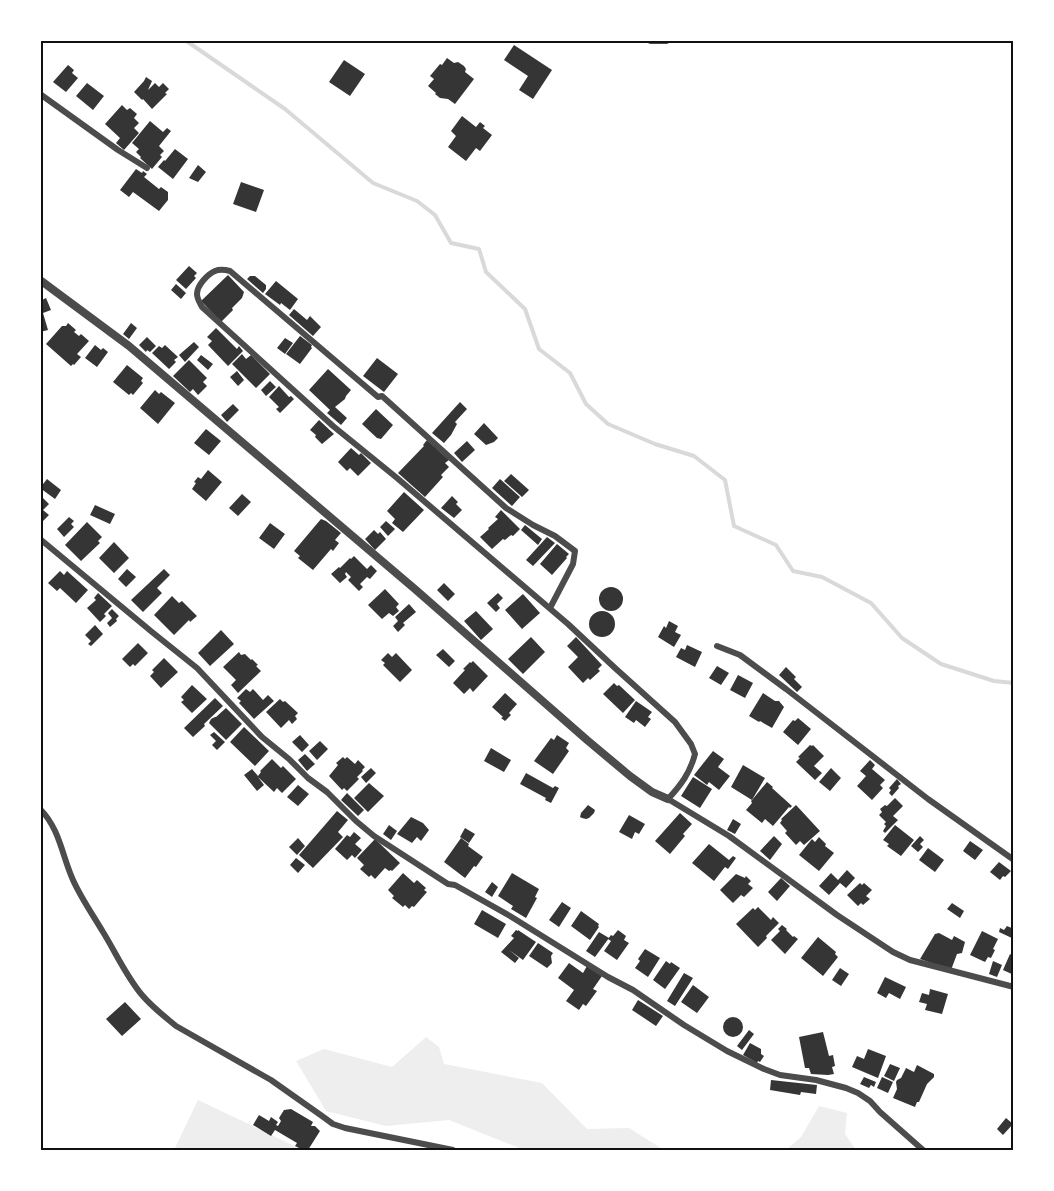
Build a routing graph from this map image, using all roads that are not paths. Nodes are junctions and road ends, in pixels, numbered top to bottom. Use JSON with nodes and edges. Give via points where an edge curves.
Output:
{"nodes":[{"id":1,"x":651,"y":40,"type":"edge"},
{"id":2,"x":666,"y":40,"type":"edge"},
{"id":3,"x":40,"y":94,"type":"edge"},
{"id":4,"x":147,"y":168,"type":"dead end"},
{"id":5,"x":40,"y":280,"type":"edge"},
{"id":6,"x":40,"y":539,"type":"edge"},
{"id":7,"x":550,"y":608,"type":"junction"},
{"id":8,"x":717,"y":646,"type":"dead end"},
{"id":9,"x":668,"y":799,"type":"junction"},
{"id":10,"x":40,"y":809,"type":"edge"},
{"id":11,"x":1014,"y":860,"type":"edge"},
{"id":12,"x":1014,"y":987,"type":"edge"},
{"id":13,"x":453,"y":1150,"type":"edge"},
{"id":14,"x":923,"y":1150,"type":"edge"}],
"edges":[{"from":1,"to":2,"type":"street"},
{"from":3,"to":4,"type":"street"},
{"from":5,"to":9,"type":"street","via":[[136,352],[630,776]]},
{"from":6,"to":14,"type":"street","via":[[197,668],[262,737],[374,836],[448,884],[510,916],[633,990],[727,1051],[780,1075],[816,1080],[858,1093]]},
{"from":7,"to":7,"type":"street","via":[[573,564],[575,551],[496,501],[382,396],[378,397],[230,271],[215,271],[199,286],[197,298],[202,308],[333,426]]},
{"from":7,"to":9,"type":"street","via":[[675,722],[691,744],[695,754],[687,777]]},
{"from":8,"to":11,"type":"street","via":[[740,655]]},
{"from":9,"to":12,"type":"street","via":[[729,836],[893,952]]},
{"from":10,"to":13,"type":"street","via":[[54,828],[72,878],[120,964],[141,994],[176,1026],[271,1080],[333,1124]]}]}
